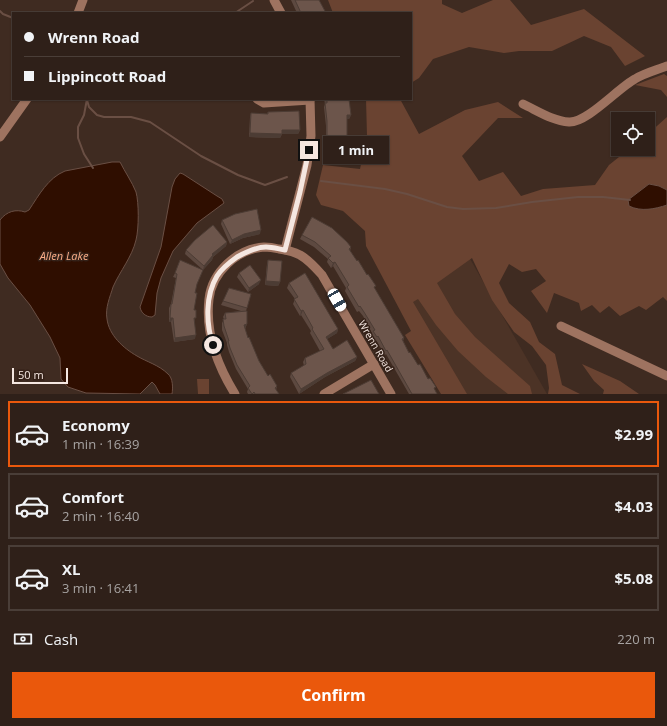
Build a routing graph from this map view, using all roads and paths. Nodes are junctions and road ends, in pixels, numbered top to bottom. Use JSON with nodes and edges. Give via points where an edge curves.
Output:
{"nodes":[{"id":1,"x":83,"y":0,"type":"edge"},
{"id":2,"x":274,"y":0,"type":"edge"},
{"id":3,"x":78,"y":12,"type":"edge"},
{"id":4,"x":280,"y":12,"type":"edge"},
{"id":5,"x":667,"y":66,"type":"edge"},
{"id":6,"x":26,"y":100,"type":"edge"},
{"id":7,"x":259,"y":100,"type":"edge"},
{"id":8,"x":310,"y":100,"type":"edge"},
{"id":9,"x":523,"y":104,"type":"dead end"},
{"id":10,"x":0,"y":137,"type":"edge"},
{"id":11,"x":285,"y":250,"type":"junction"},
{"id":12,"x":561,"y":326,"type":"dead end"},
{"id":13,"x":374,"y":364,"type":"junction"},
{"id":14,"x":667,"y":376,"type":"edge"},
{"id":15,"x":235,"y":394,"type":"edge"},
{"id":16,"x":324,"y":394,"type":"edge"},
{"id":17,"x":391,"y":394,"type":"edge"}],
"edges":[{"from":1,"to":3,"type":"street"},
{"from":2,"to":4,"type":"street"},
{"from":5,"to":9,"type":"street","via":[[637,78],[587,116],[571,122],[557,121]]},
{"from":6,"to":10,"type":"street"},
{"from":7,"to":8,"type":"street","via":[[264,103]]},
{"from":8,"to":11,"type":"street","via":[[311,136]]},
{"from":11,"to":13,"type":"street","name":"Wrenn Road","via":[[298,254],[312,263],[322,275]]},
{"from":11,"to":15,"type":"street","name":"Wrenn Road","via":[[265,247],[241,254],[217,276],[209,298],[210,338],[224,375]]},
{"from":12,"to":14,"type":"street"},
{"from":13,"to":16,"type":"street"},
{"from":13,"to":17,"type":"street","name":"Wrenn Road"}]}
